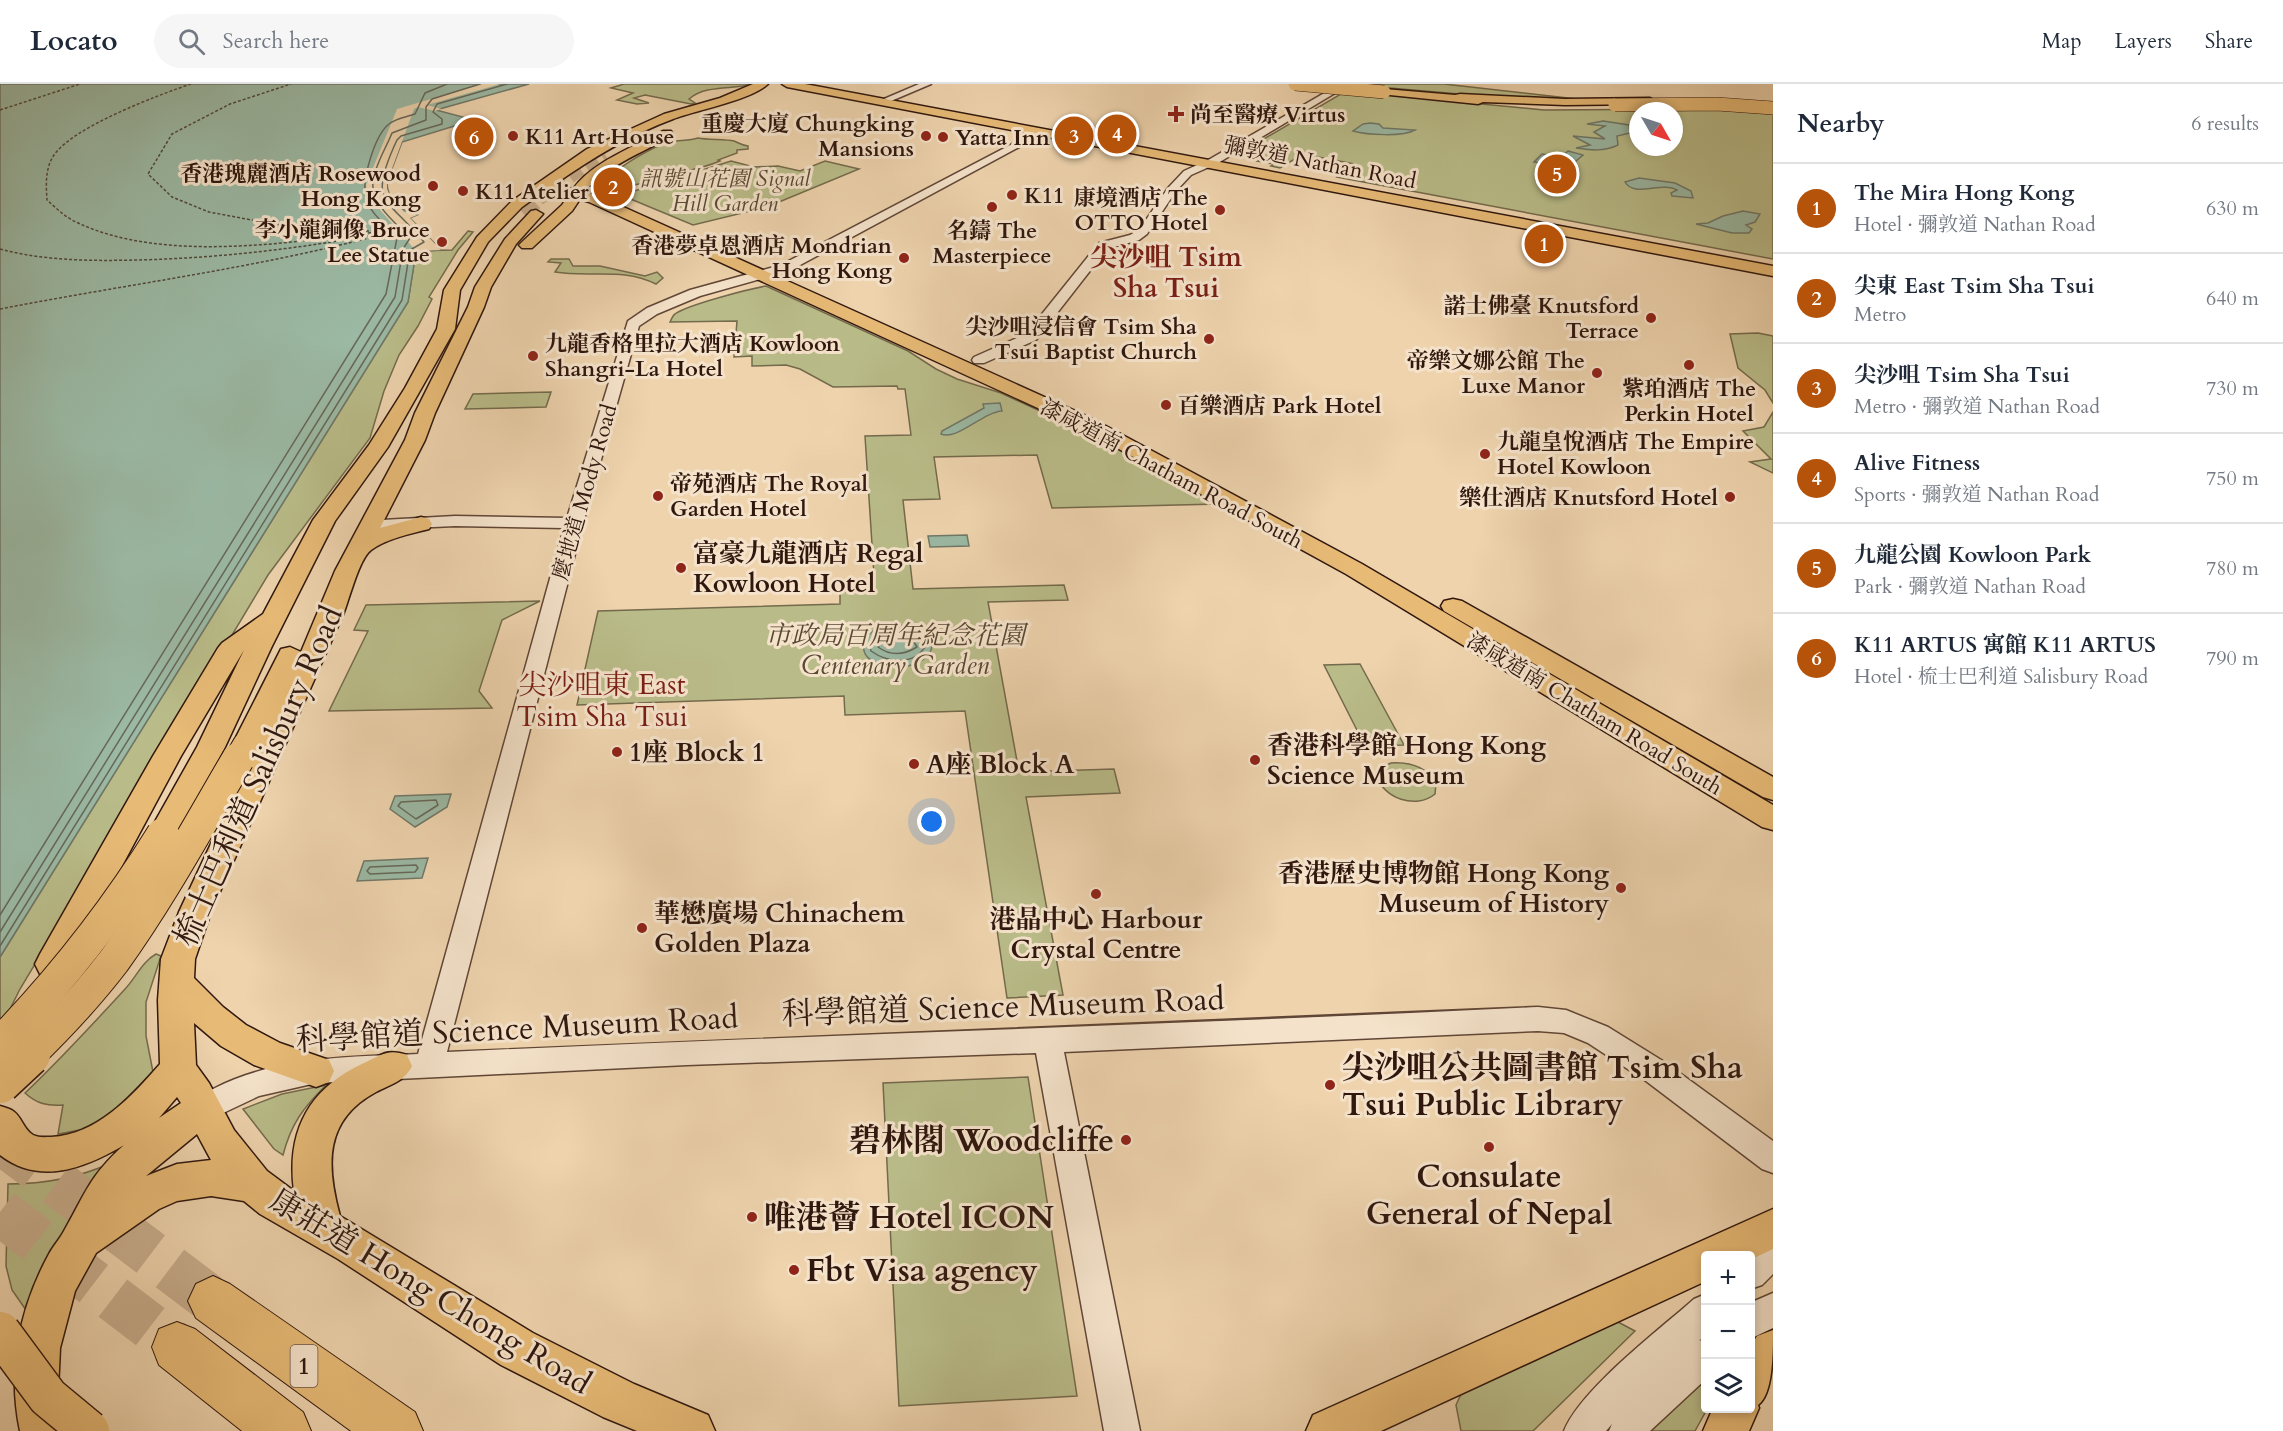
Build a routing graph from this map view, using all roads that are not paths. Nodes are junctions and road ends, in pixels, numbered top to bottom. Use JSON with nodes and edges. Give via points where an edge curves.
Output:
{"nodes":[{"id":1,"x":764,"y":84,"type":"edge"},
{"id":2,"x":808,"y":84,"type":"edge"},
{"id":3,"x":927,"y":84,"type":"edge"},
{"id":4,"x":1295,"y":84,"type":"edge"},
{"id":5,"x":1324,"y":84,"type":"edge"},
{"id":6,"x":1346,"y":84,"type":"edge"},
{"id":7,"x":783,"y":86,"type":"edge"},
{"id":8,"x":1587,"y":89,"type":"dead end"},
{"id":9,"x":1385,"y":91,"type":"junction"},
{"id":10,"x":746,"y":92,"type":"junction"},
{"id":11,"x":1607,"y":92,"type":"junction"},
{"id":12,"x":1460,"y":97,"type":"junction"},
{"id":13,"x":888,"y":99,"type":"junction"},
{"id":14,"x":1658,"y":99,"type":"junction"},
{"id":15,"x":1616,"y":101,"type":"junction"},
{"id":16,"x":705,"y":105,"type":"junction"},
{"id":17,"x":1730,"y":105,"type":"junction"},
{"id":18,"x":729,"y":107,"type":"junction"},
{"id":19,"x":1690,"y":107,"type":"junction"},
{"id":20,"x":1773,"y":108,"type":"edge"},
{"id":21,"x":1042,"y":132,"type":"junction"},
{"id":22,"x":575,"y":162,"type":"junction"},
{"id":23,"x":607,"y":162,"type":"junction"},
{"id":24,"x":1210,"y":162,"type":"junction"},
{"id":25,"x":546,"y":182,"type":"junction"},
{"id":26,"x":579,"y":190,"type":"junction"},
{"id":27,"x":608,"y":202,"type":"junction"},
{"id":28,"x":539,"y":208,"type":"junction"},
{"id":29,"x":1773,"y":269,"type":"edge"},
{"id":30,"x":767,"y":274,"type":"junction"},
{"id":31,"x":479,"y":300,"type":"junction"},
{"id":32,"x":979,"y":360,"type":"junction"},
{"id":33,"x":1121,"y":434,"type":"junction"},
{"id":34,"x":576,"y":516,"type":"junction"},
{"id":35,"x":374,"y":519,"type":"junction"},
{"id":36,"x":421,"y":524,"type":"junction"},
{"id":37,"x":311,"y":546,"type":"junction"},
{"id":38,"x":353,"y":559,"type":"junction"},
{"id":39,"x":277,"y":614,"type":"junction"},
{"id":40,"x":1773,"y":790,"type":"edge"},
{"id":41,"x":1773,"y":819,"type":"edge"},
{"id":42,"x":52,"y":964,"type":"dead end"},
{"id":43,"x":176,"y":982,"type":"junction"},
{"id":44,"x":1048,"y":1041,"type":"junction"},
{"id":45,"x":0,"y":1043,"type":"edge"},
{"id":46,"x":412,"y":1065,"type":"junction"},
{"id":47,"x":178,"y":1069,"type":"junction"},
{"id":48,"x":316,"y":1071,"type":"junction"},
{"id":49,"x":0,"y":1083,"type":"edge"},
{"id":50,"x":202,"y":1110,"type":"junction"},
{"id":51,"x":0,"y":1123,"type":"edge"},
{"id":52,"x":1773,"y":1158,"type":"edge"},
{"id":53,"x":253,"y":1184,"type":"junction"},
{"id":54,"x":322,"y":1226,"type":"junction"},
{"id":55,"x":1773,"y":1228,"type":"edge"},
{"id":56,"x":81,"y":1242,"type":"junction"},
{"id":57,"x":1725,"y":1251,"type":"edge"},
{"id":58,"x":1773,"y":1253,"type":"edge"},
{"id":59,"x":1701,"y":1261,"type":"edge"},
{"id":60,"x":1755,"y":1269,"type":"edge"},
{"id":61,"x":213,"y":1301,"type":"tunnel mouth"},
{"id":62,"x":1773,"y":1310,"type":"edge"},
{"id":63,"x":1701,"y":1316,"type":"edge"},
{"id":64,"x":1755,"y":1319,"type":"edge"},
{"id":65,"x":0,"y":1332,"type":"edge"},
{"id":66,"x":177,"y":1347,"type":"tunnel mouth"},
{"id":67,"x":1773,"y":1352,"type":"edge"},
{"id":68,"x":1702,"y":1359,"type":"edge"},
{"id":69,"x":1755,"y":1379,"type":"edge"},
{"id":70,"x":1734,"y":1413,"type":"edge"},
{"id":71,"x":43,"y":1431,"type":"edge"},
{"id":72,"x":89,"y":1431,"type":"edge"},
{"id":73,"x":284,"y":1431,"type":"edge"},
{"id":74,"x":396,"y":1431,"type":"edge"},
{"id":75,"x":693,"y":1431,"type":"edge"},
{"id":76,"x":1122,"y":1431,"type":"edge"},
{"id":77,"x":1329,"y":1431,"type":"edge"},
{"id":78,"x":1582,"y":1431,"type":"edge"},
{"id":79,"x":1627,"y":1431,"type":"edge"},
{"id":80,"x":1725,"y":1431,"type":"edge"}],
"edges":[{"from":1,"to":10,"type":"main road","name":"梳士巴利道 Salisbury Road"},
{"from":2,"to":13,"type":"main road","name":"彌敦道 Nathan Road"},
{"from":3,"to":13,"type":"street"},
{"from":4,"to":9,"type":"main road","bridge":true},
{"from":5,"to":9,"type":"main road","bridge":true},
{"from":6,"to":24,"type":"street"},
{"from":7,"to":10,"type":"main road"},
{"from":7,"to":18,"type":"main road","name":"梳士巴利道 Salisbury Road"},
{"from":7,"to":21,"type":"main road","name":"彌敦道 Nathan Road"},
{"from":8,"to":11,"type":"main road"},
{"from":9,"to":12,"type":"main road"},
{"from":9,"to":19,"type":"main road","via":[[1546,107]]},
{"from":10,"to":16,"type":"main road","name":"梳士巴利道 Salisbury Road"},
{"from":11,"to":14,"type":"main road"},
{"from":11,"to":15,"type":"main road","via":[[1629,99]]},
{"from":12,"to":15,"type":"main road"},
{"from":12,"to":20,"type":"main road","bridge":true,"via":[[1571,105],[1718,104]]},
{"from":13,"to":24,"type":"main road","name":"彌敦道 Nathan Road"},
{"from":14,"to":15,"type":"main road"},
{"from":14,"to":17,"type":"main road"},
{"from":14,"to":19,"type":"main road"},
{"from":16,"to":22,"type":"main road","name":"梳士巴利道 Salisbury Road","via":[[637,129]]},
{"from":16,"to":23,"type":"main road","via":[[698,112],[647,132]]},
{"from":17,"to":19,"type":"main road"},
{"from":17,"to":20,"type":"main road"},
{"from":18,"to":23,"type":"main road","name":"梳士巴利道 Salisbury Road"},
{"from":18,"to":23,"type":"main road","via":[[688,120]]},
{"from":21,"to":24,"type":"main road","name":"彌敦道 Nathan Road"},
{"from":21,"to":30,"type":"street","name":"麼地道 Mody Road","via":[[815,254]]},
{"from":22,"to":23,"type":"main road","via":[[583,169]]},
{"from":22,"to":25,"type":"main road","name":"梳士巴利道 Salisbury Road"},
{"from":23,"to":26,"type":"main road","name":"梳士巴利道 Salisbury Road"},
{"from":23,"to":27,"type":"main road","via":[[600,183]]},
{"from":24,"to":29,"type":"main road","name":"彌敦道 Nathan Road"},
{"from":24,"to":32,"type":"street","via":[[1179,179],[1142,233],[1103,246],[1031,337]]},
{"from":25,"to":26,"type":"main road","name":"漆咸道南 Chatham Road South"},
{"from":25,"to":28,"type":"main road","name":"梳士巴利道 Salisbury Road"},
{"from":26,"to":27,"type":"main road","name":"漆咸道南 Chatham Road South"},
{"from":26,"to":28,"type":"main road","name":"梳士巴利道 Salisbury Road"},
{"from":27,"to":28,"type":"main road"},
{"from":27,"to":30,"type":"main road","name":"漆咸道南 Chatham Road South"},
{"from":28,"to":31,"type":"main road","via":[[496,264]]},
{"from":28,"to":31,"type":"main road","name":"梳士巴利道 Salisbury Road","via":[[548,224],[516,259],[494,292]]},
{"from":28,"to":37,"type":"main road","name":"梳士巴利道 Salisbury Road","via":[[483,240],[450,297],[446,329],[398,416],[324,520]]},
{"from":30,"to":32,"type":"main road","name":"漆咸道南 Chatham Road South"},
{"from":30,"to":33,"type":"main road","name":"漆咸道南 Chatham Road South","via":[[1084,422]]},
{"from":30,"to":34,"type":"street","name":"麼地道 Mody Road","via":[[663,305],[633,324]]},
{"from":31,"to":35,"type":"main road","name":"梳士巴利道 Salisbury Road"},
{"from":32,"to":33,"type":"main road","name":"漆咸道南 Chatham Road South"},
{"from":33,"to":40,"type":"main road","name":"漆咸道南 Chatham Road South","via":[[1234,484],[1257,501],[1411,582]]},
{"from":33,"to":41,"type":"main road","name":"漆咸道南 Chatham Road South","via":[[1231,504],[1354,569]]},
{"from":34,"to":35,"type":"street"},
{"from":34,"to":36,"type":"street"},
{"from":34,"to":46,"type":"street","name":"麼地道 Mody Road"},
{"from":35,"to":36,"type":"street"},
{"from":35,"to":37,"type":"main road"},
{"from":35,"to":38,"type":"main road","name":"梳士巴利道 Salisbury Road"},
{"from":36,"to":38,"type":"main road","via":[[395,530]]},
{"from":37,"to":39,"type":"main road","name":"梳士巴利道 Salisbury Road"},
{"from":38,"to":43,"type":"main road","name":"梳士巴利道 Salisbury Road","via":[[195,912],[178,959]]},
{"from":38,"to":49,"type":"main road","name":"梳士巴利道 Salisbury Road","bridge":true,"via":[[293,650],[246,745],[175,867],[111,964],[76,1006]]},
{"from":39,"to":42,"type":"main road","name":"梳士巴利道 Salisbury Road","via":[[231,648]]},
{"from":39,"to":45,"type":"main road","name":"梳士巴利道 Salisbury Road","bridge":true,"via":[[211,747],[163,834],[113,912],[69,969]]},
{"from":43,"to":47,"type":"main road","name":"梳士巴利道 Salisbury Road"},
{"from":43,"to":48,"type":"main road","via":[[214,1020],[240,1039],[273,1058]]},
{"from":44,"to":46,"type":"street","name":"科學館道 Science Museum Road"},
{"from":44,"to":52,"type":"street","name":"科學館道 Science Museum Road","via":[[1538,1019],[1566,1022],[1626,1052]]},
{"from":44,"to":76,"type":"street"},
{"from":46,"to":48,"type":"street","name":"科學館道 Science Museum Road"},
{"from":46,"to":54,"type":"main road","via":[[351,1088],[338,1099],[315,1133],[312,1174]]},
{"from":47,"to":50,"type":"main road"},
{"from":47,"to":51,"type":"main road","via":[[127,1122],[79,1149],[47,1156],[19,1149],[4,1134]]},
{"from":48,"to":50,"type":"street","name":"科學館道 Science Museum Road","via":[[278,1077],[232,1092]]},
{"from":50,"to":53,"type":"main road","name":"康莊道 Hong Chong Road","via":[[220,1142]]},
{"from":50,"to":56,"type":"main road","via":[[140,1155],[110,1187],[88,1222]]},
{"from":53,"to":54,"type":"main road","name":"康莊道 Hong Chong Road","via":[[274,1201]]},
{"from":53,"to":56,"type":"main road","via":[[210,1178],[175,1183],[114,1215]]},
{"from":54,"to":75,"type":"main road","name":"康莊道 Hong Chong Road","via":[[518,1349],[619,1401]]},
{"from":55,"to":57,"type":"main road"},
{"from":56,"to":71,"type":"main road","via":[[52,1294],[40,1336],[37,1411]]},
{"from":58,"to":60,"type":"street"},
{"from":59,"to":77,"type":"main road"},
{"from":61,"to":74,"type":"highway","number":"1"},
{"from":62,"to":64,"type":"street"},
{"from":63,"to":78,"type":"street","via":[[1613,1395]]},
{"from":65,"to":72,"type":"main road","bridge":true,"via":[[48,1397]]},
{"from":66,"to":73,"type":"highway"},
{"from":67,"to":69,"type":"main road"},
{"from":68,"to":79,"type":"street"},
{"from":70,"to":80,"type":"main road"}]}
